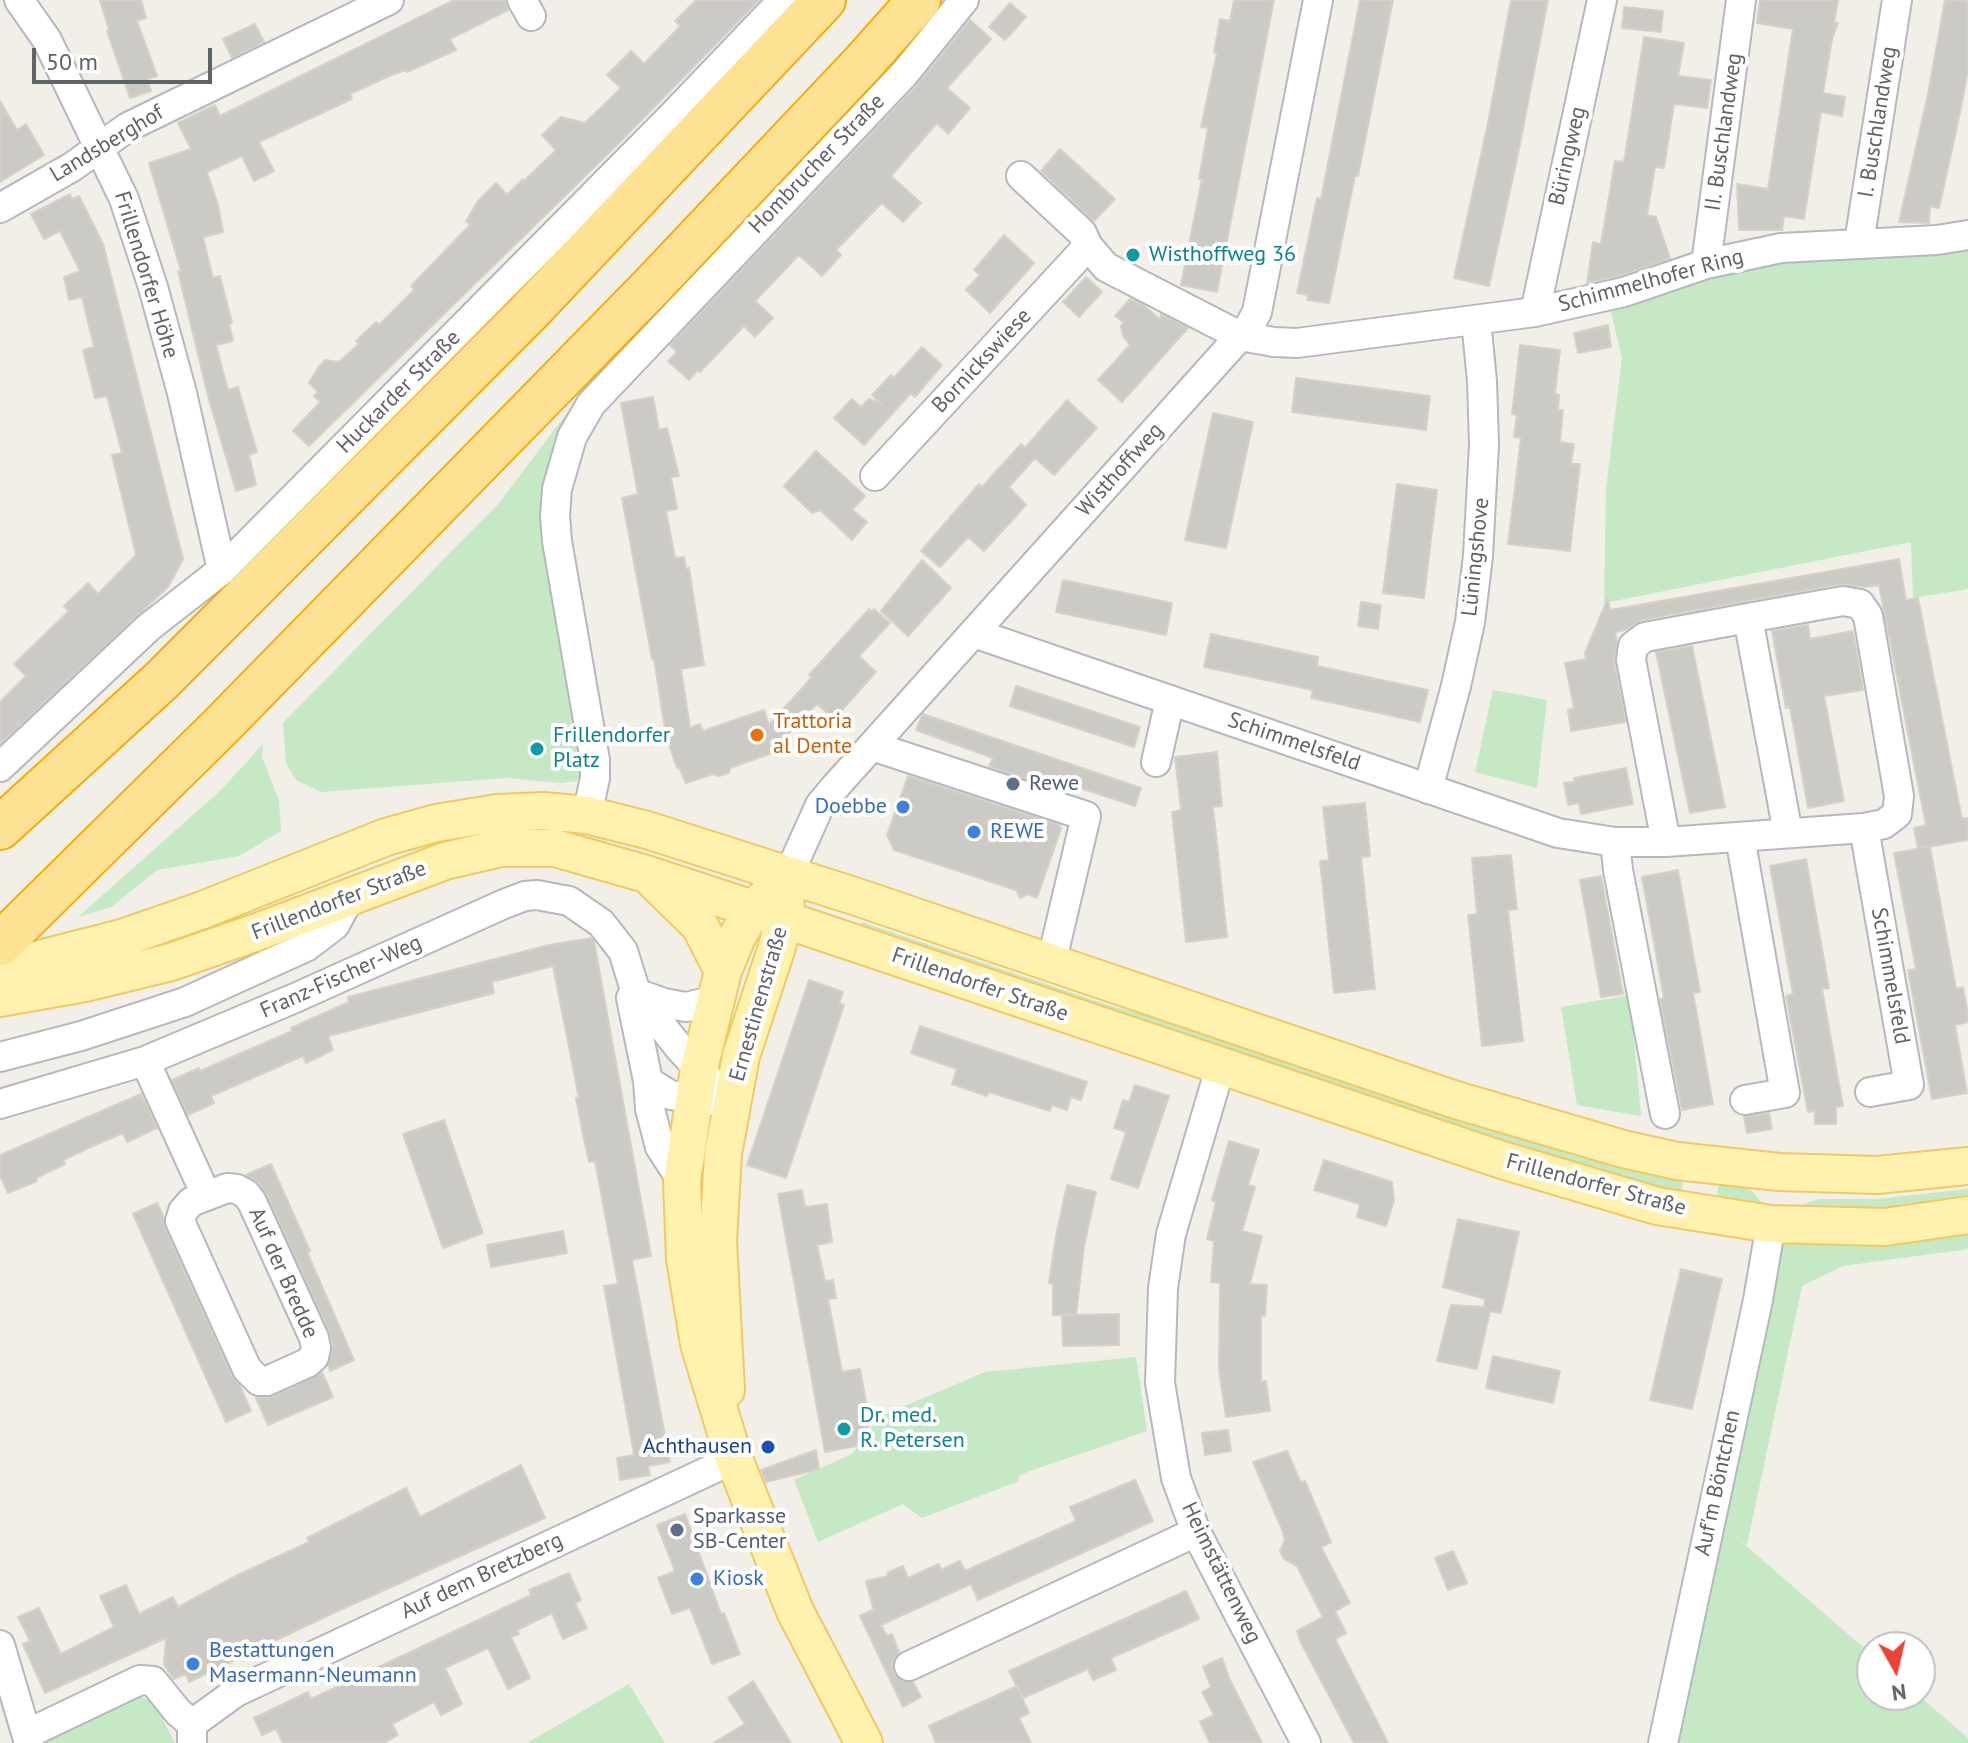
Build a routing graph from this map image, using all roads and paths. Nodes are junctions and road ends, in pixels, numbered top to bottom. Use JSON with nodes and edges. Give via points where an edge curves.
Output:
{"nodes":[{"id":1,"x":389,"y":0,"type":"edge"},
{"id":2,"x":783,"y":0,"type":"edge"},
{"id":3,"x":824,"y":0,"type":"edge"},
{"id":4,"x":919,"y":0,"type":"edge"},
{"id":5,"x":964,"y":0,"type":"edge"},
{"id":6,"x":1318,"y":0,"type":"edge"},
{"id":7,"x":1602,"y":0,"type":"edge"},
{"id":8,"x":1741,"y":0,"type":"edge"},
{"id":9,"x":1897,"y":0,"type":"edge"},
{"id":10,"x":23,"y":1,"type":"edge"},
{"id":11,"x":100,"y":146,"type":"junction"},
{"id":12,"x":1021,"y":176,"type":"dead end"},
{"id":13,"x":0,"y":208,"type":"edge"},
{"id":14,"x":1968,"y":235,"type":"edge"},
{"id":15,"x":1859,"y":243,"type":"junction"},
{"id":16,"x":1088,"y":246,"type":"junction"},
{"id":17,"x":1706,"y":264,"type":"junction"},
{"id":18,"x":1535,"y":312,"type":"junction"},
{"id":19,"x":1476,"y":320,"type":"junction"},
{"id":20,"x":1240,"y":336,"type":"junction"},
{"id":21,"x":875,"y":476,"type":"dead end"},
{"id":22,"x":222,"y":570,"type":"junction"},
{"id":23,"x":1748,"y":618,"type":"junction"},
{"id":24,"x":974,"y":633,"type":"junction"},
{"id":25,"x":1170,"y":700,"type":"junction"},
{"id":26,"x":872,"y":746,"type":"junction"},
{"id":27,"x":1156,"y":762,"type":"dead end"},
{"id":28,"x":0,"y":767,"type":"edge"},
{"id":29,"x":1428,"y":789,"type":"junction"},
{"id":30,"x":587,"y":815,"type":"junction"},
{"id":31,"x":0,"y":828,"type":"edge"},
{"id":32,"x":1864,"y":828,"type":"junction"},
{"id":33,"x":1788,"y":833,"type":"junction"},
{"id":34,"x":1740,"y":837,"type":"junction"},
{"id":35,"x":1615,"y":842,"type":"junction"},
{"id":36,"x":1666,"y":842,"type":"junction"},
{"id":37,"x":646,"y":874,"type":"junction"},
{"id":38,"x":788,"y":876,"type":"junction"},
{"id":39,"x":350,"y":897,"type":"junction"},
{"id":40,"x":768,"y":914,"type":"junction"},
{"id":41,"x":15,"y":930,"type":"edge"},
{"id":42,"x":1051,"y":964,"type":"junction"},
{"id":43,"x":0,"y":969,"type":"edge"},
{"id":44,"x":720,"y":985,"type":"junction"},
{"id":45,"x":636,"y":993,"type":"junction"},
{"id":46,"x":0,"y":998,"type":"edge"},
{"id":47,"x":0,"y":1057,"type":"edge"},
{"id":48,"x":145,"y":1061,"type":"junction"},
{"id":49,"x":1221,"y":1065,"type":"junction"},
{"id":50,"x":648,"y":1081,"type":"junction"},
{"id":51,"x":696,"y":1083,"type":"junction"},
{"id":52,"x":1870,"y":1092,"type":"dead end"},
{"id":53,"x":1745,"y":1100,"type":"dead end"},
{"id":54,"x":0,"y":1104,"type":"edge"},
{"id":55,"x":732,"y":1104,"type":"junction"},
{"id":56,"x":1665,"y":1114,"type":"dead end"},
{"id":57,"x":1968,"y":1166,"type":"edge"},
{"id":58,"x":682,"y":1181,"type":"junction"},
{"id":59,"x":206,"y":1195,"type":"junction"},
{"id":60,"x":1968,"y":1215,"type":"edge"},
{"id":61,"x":1771,"y":1224,"type":"junction"},
{"id":62,"x":734,"y":1459,"type":"junction"},
{"id":63,"x":1196,"y":1532,"type":"junction"},
{"id":64,"x":0,"y":1645,"type":"edge"},
{"id":65,"x":909,"y":1666,"type":"dead end"},
{"id":66,"x":192,"y":1733,"type":"edge"},
{"id":67,"x":28,"y":1739,"type":"edge"},
{"id":68,"x":864,"y":1743,"type":"edge"},
{"id":69,"x":1306,"y":1743,"type":"edge"},
{"id":70,"x":1663,"y":1743,"type":"edge"}],
"edges":[{"from":1,"to":11,"type":"street","name":"Landsberghof","via":[[128,127]]},
{"from":2,"to":22,"type":"street","name":"Huckarder Straße"},
{"from":3,"to":31,"type":"highway","via":[[519,322],[162,680]]},
{"from":4,"to":41,"type":"highway","via":[[651,287]]},
{"from":5,"to":30,"type":"street","name":"Hombrucher Straße","via":[[905,73],[591,404],[572,437],[557,489],[557,541],[595,760]]},
{"from":6,"to":20,"type":"street","name":"Wisthoffweg","via":[[1257,312]]},
{"from":7,"to":18,"type":"street","name":"Büringweg"},
{"from":8,"to":17,"type":"street","name":"II. Buschlandweg"},
{"from":9,"to":15,"type":"street","name":"I. Buschlandweg"},
{"from":10,"to":11,"type":"street","name":"Frillendorfer Höhe"},
{"from":11,"to":13,"type":"street","name":"Landsberghof"},
{"from":11,"to":22,"type":"street","name":"Frillendorfer Höhe","via":[[153,287]]},
{"from":12,"to":16,"type":"street","via":[[1082,233]]},
{"from":14,"to":15,"type":"street","name":"Schimmelhofer Ring"},
{"from":15,"to":17,"type":"street","name":"Schimmelhofer Ring","via":[[1781,248]]},
{"from":16,"to":20,"type":"street","via":[[1106,267]]},
{"from":16,"to":21,"type":"street","name":"Bornickswiese"},
{"from":17,"to":18,"type":"street","name":"Schimmelhofer Ring","via":[[1624,292]]},
{"from":18,"to":19,"type":"street","name":"Schimmelhofer Ring"},
{"from":19,"to":20,"type":"street","name":"Schimmelhofer Ring","via":[[1297,343]]},
{"from":19,"to":29,"type":"street","name":"Lüningshove","via":[[1484,444],[1478,556],[1470,622]]},
{"from":20,"to":24,"type":"street","name":"Wisthoffweg"},
{"from":22,"to":28,"type":"street","name":"Huckarder Straße","via":[[149,627]]},
{"from":23,"to":32,"type":"street","name":"Schimmelsfeld","via":[[1843,601],[1860,604],[1868,616],[1899,796],[1897,814],[1884,824]]},
{"from":23,"to":33,"type":"street"},
{"from":23,"to":36,"type":"street","name":"Schimmelsfeld","via":[[1645,637],[1633,646],[1631,660]]},
{"from":24,"to":25,"type":"street","name":"Schimmelsfeld"},
{"from":24,"to":26,"type":"street","name":"Wisthoffweg"},
{"from":25,"to":27,"type":"street"},
{"from":25,"to":29,"type":"street","name":"Schimmelsfeld"},
{"from":26,"to":38,"type":"street","name":"Wisthoffweg","via":[[820,805]]},
{"from":26,"to":42,"type":"street","via":[[1086,816]]},
{"from":29,"to":35,"type":"street","name":"Schimmelsfeld","via":[[1558,833]]},
{"from":30,"to":38,"type":"main road","name":"Frillendorfer Straße"},
{"from":30,"to":43,"type":"main road","name":"Frillendorfer Straße","via":[[497,813],[436,823],[386,837],[159,926]]},
{"from":32,"to":33,"type":"street","name":"Schimmelsfeld"},
{"from":32,"to":52,"type":"street","name":"Schimmelsfeld","via":[[1909,1085]]},
{"from":33,"to":34,"type":"street","name":"Schimmelsfeld"},
{"from":34,"to":36,"type":"street","name":"Schimmelsfeld"},
{"from":34,"to":53,"type":"street","via":[[1785,1093]]},
{"from":35,"to":36,"type":"street","name":"Schimmelsfeld"},
{"from":35,"to":56,"type":"street"},
{"from":37,"to":39,"type":"main road","name":"Frillendorfer Straße","via":[[555,848],[501,848],[445,861]]},
{"from":37,"to":40,"type":"main road","name":"Frillendorfer Straße"},
{"from":37,"to":44,"type":"main road","via":[[700,926]]},
{"from":38,"to":40,"type":"main road","name":"Ernestinenstraße"},
{"from":38,"to":42,"type":"main road","name":"Frillendorfer Straße"},
{"from":39,"to":46,"type":"main road","name":"Frillendorfer Straße","via":[[171,962]]},
{"from":39,"to":47,"type":"street","via":[[335,925],[306,947],[170,1007]]},
{"from":40,"to":44,"type":"main road","name":"Ernestinenstraße","via":[[737,937]]},
{"from":40,"to":49,"type":"main road","name":"Frillendorfer Straße"},
{"from":40,"to":55,"type":"main road","name":"Ernestinenstraße"},
{"from":42,"to":57,"type":"main road","name":"Frillendorfer Straße","via":[[1456,1100],[1623,1149],[1779,1172],[1877,1175]]},
{"from":44,"to":45,"type":"street","via":[[686,1007]]},
{"from":44,"to":51,"type":"main road","name":"Ernestinenstraße"},
{"from":45,"to":48,"type":"street","name":"Franz-Fischer-Weg","via":[[623,951],[601,923],[569,901],[525,896]]},
{"from":45,"to":50,"type":"street","name":"Franz-Fischer-Weg","via":[[631,998]]},
{"from":45,"to":51,"type":"street","name":"Franz-Fischer-Weg"},
{"from":48,"to":54,"type":"street","name":"Franz-Fischer-Weg"},
{"from":48,"to":59,"type":"street"},
{"from":49,"to":61,"type":"main road","name":"Frillendorfer Straße","via":[[1657,1206]]},
{"from":49,"to":63,"type":"street","name":"Heimstättenweg","via":[[1171,1234],[1163,1288],[1160,1383],[1176,1478]]},
{"from":50,"to":51,"type":"street","name":"Franz-Fischer-Weg","via":[[670,1095]]},
{"from":50,"to":58,"type":"street","name":"Franz-Fischer-Weg","via":[[660,1147]]},
{"from":51,"to":55,"type":"street","name":"Franz-Fischer-Weg"},
{"from":51,"to":58,"type":"main road","name":"Ernestinenstraße"},
{"from":55,"to":62,"type":"main road","name":"Ernestinenstraße","via":[[718,1241]]},
{"from":58,"to":62,"type":"main road","name":"Ernestinenstraße","via":[[685,1259],[699,1344]]},
{"from":59,"to":59,"type":"street","name":"Auf der Bredde","via":[[191,1202],[180,1221],[247,1369],[259,1381],[267,1381],[307,1363],[314,1357],[314,1338],[252,1202],[237,1189]]},
{"from":60,"to":61,"type":"main road","name":"Frillendorfer Straße","via":[[1885,1227]]},
{"from":61,"to":70,"type":"street","name":"Auf'm Böntchen"},
{"from":62,"to":66,"type":"street","name":"Auf dem Bretzberg","via":[[236,1692]]},
{"from":62,"to":68,"type":"main road","name":"Ernestinenstraße","via":[[795,1611]]},
{"from":63,"to":65,"type":"street"},
{"from":63,"to":69,"type":"street","name":"Heimstättenweg"},
{"from":64,"to":67,"type":"street"},
{"from":66,"to":67,"type":"street","name":"Auf dem Bretzberg","via":[[153,1681],[140,1680]]}]}
